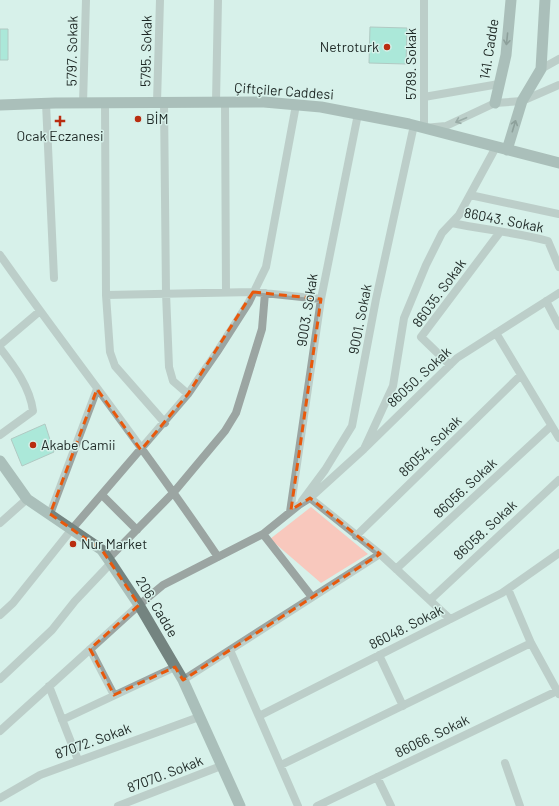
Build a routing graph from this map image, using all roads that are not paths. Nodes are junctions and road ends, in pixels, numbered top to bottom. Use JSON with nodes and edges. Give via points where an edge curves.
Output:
{"nodes":[{"id":1,"x":86,"y":0,"type":"edge"},
{"id":2,"x":160,"y":0,"type":"edge"},
{"id":3,"x":218,"y":0,"type":"edge"},
{"id":4,"x":424,"y":0,"type":"edge"},
{"id":5,"x":512,"y":0,"type":"edge"},
{"id":6,"x":545,"y":0,"type":"edge"},
{"id":7,"x":559,"y":59,"type":"edge"},
{"id":8,"x":541,"y":69,"type":"junction"},
{"id":9,"x":499,"y":84,"type":"junction"},
{"id":10,"x":559,"y":85,"type":"edge"},
{"id":11,"x":424,"y":96,"type":"junction"},
{"id":12,"x":522,"y":101,"type":"junction"},
{"id":13,"x":160,"y":102,"type":"junction"},
{"id":14,"x":220,"y":102,"type":"junction"},
{"id":15,"x":46,"y":103,"type":"junction"},
{"id":16,"x":84,"y":103,"type":"junction"},
{"id":17,"x":105,"y":103,"type":"junction"},
{"id":18,"x":495,"y":103,"type":"junction"},
{"id":19,"x":296,"y":105,"type":"junction"},
{"id":20,"x":0,"y":106,"type":"edge"},
{"id":21,"x":358,"y":114,"type":"junction"},
{"id":22,"x":419,"y":126,"type":"junction"},
{"id":23,"x":496,"y":147,"type":"junction"},
{"id":24,"x":507,"y":150,"type":"junction"},
{"id":25,"x":559,"y":163,"type":"edge"},
{"id":26,"x":470,"y":195,"type":"junction"},
{"id":27,"x":559,"y":214,"type":"edge"},
{"id":28,"x":452,"y":223,"type":"junction"},
{"id":29,"x":500,"y":232,"type":"junction"},
{"id":30,"x":0,"y":255,"type":"edge"},
{"id":31,"x":559,"y":267,"type":"edge"},
{"id":32,"x":54,"y":278,"type":"dead end"},
{"id":33,"x":226,"y":292,"type":"junction"},
{"id":34,"x":253,"y":292,"type":"junction"},
{"id":35,"x":166,"y":293,"type":"junction"},
{"id":36,"x":265,"y":293,"type":"junction"},
{"id":37,"x":559,"y":293,"type":"edge"},
{"id":38,"x":106,"y":295,"type":"junction"},
{"id":39,"x":321,"y":299,"type":"junction"},
{"id":40,"x":546,"y":301,"type":"junction"},
{"id":41,"x":40,"y":311,"type":"junction"},
{"id":42,"x":559,"y":326,"type":"edge"},
{"id":43,"x":496,"y":333,"type":"junction"},
{"id":44,"x":0,"y":346,"type":"edge"},
{"id":45,"x":450,"y":365,"type":"junction"},
{"id":46,"x":521,"y":375,"type":"junction"},
{"id":47,"x":97,"y":389,"type":"junction"},
{"id":48,"x":188,"y":394,"type":"junction"},
{"id":49,"x":165,"y":423,"type":"junction"},
{"id":50,"x":551,"y":426,"type":"junction"},
{"id":51,"x":0,"y":435,"type":"edge"},
{"id":52,"x":559,"y":438,"type":"edge"},
{"id":53,"x":364,"y":449,"type":"junction"},
{"id":54,"x":141,"y":450,"type":"junction"},
{"id":55,"x":0,"y":461,"type":"edge"},
{"id":56,"x":559,"y":480,"type":"edge"},
{"id":57,"x":174,"y":492,"type":"junction"},
{"id":58,"x":102,"y":495,"type":"junction"},
{"id":59,"x":310,"y":498,"type":"junction"},
{"id":60,"x":27,"y":500,"type":"junction"},
{"id":61,"x":299,"y":505,"type":"junction"},
{"id":62,"x":290,"y":512,"type":"junction"},
{"id":63,"x":50,"y":514,"type":"junction"},
{"id":64,"x":0,"y":523,"type":"edge"},
{"id":65,"x":72,"y":529,"type":"junction"},
{"id":66,"x":137,"y":530,"type":"junction"},
{"id":67,"x":263,"y":534,"type":"junction"},
{"id":68,"x":356,"y":536,"type":"junction"},
{"id":69,"x":559,"y":553,"type":"edge"},
{"id":70,"x":380,"y":554,"type":"junction"},
{"id":71,"x":218,"y":557,"type":"junction"},
{"id":72,"x":110,"y":561,"type":"junction"},
{"id":73,"x":396,"y":569,"type":"junction"},
{"id":74,"x":508,"y":589,"type":"junction"},
{"id":75,"x":312,"y":597,"type":"junction"},
{"id":76,"x":430,"y":600,"type":"junction"},
{"id":77,"x":139,"y":605,"type":"junction"},
{"id":78,"x":0,"y":615,"type":"edge"},
{"id":79,"x":450,"y":619,"type":"junction"},
{"id":80,"x":531,"y":643,"type":"junction"},
{"id":81,"x":90,"y":649,"type":"junction"},
{"id":82,"x":230,"y":650,"type":"junction"},
{"id":83,"x":379,"y":655,"type":"junction"},
{"id":84,"x":175,"y":667,"type":"junction"},
{"id":85,"x":0,"y":679,"type":"edge"},
{"id":86,"x":183,"y":680,"type":"junction"},
{"id":87,"x":49,"y":686,"type":"junction"},
{"id":88,"x":559,"y":692,"type":"edge"},
{"id":89,"x":114,"y":695,"type":"junction"},
{"id":90,"x":403,"y":706,"type":"junction"},
{"id":91,"x":259,"y":716,"type":"junction"},
{"id":92,"x":199,"y":717,"type":"junction"},
{"id":93,"x":62,"y":720,"type":"junction"},
{"id":94,"x":0,"y":731,"type":"edge"},
{"id":95,"x":78,"y":760,"type":"junction"},
{"id":96,"x":505,"y":763,"type":"dead end"},
{"id":97,"x":281,"y":765,"type":"junction"},
{"id":98,"x":221,"y":766,"type":"junction"},
{"id":99,"x":377,"y":777,"type":"junction"},
{"id":100,"x":0,"y":798,"type":"edge"},
{"id":101,"x":118,"y":806,"type":"edge"},
{"id":102,"x":240,"y":806,"type":"edge"},
{"id":103,"x":298,"y":806,"type":"edge"},
{"id":104,"x":317,"y":806,"type":"edge"},
{"id":105,"x":391,"y":806,"type":"edge"},
{"id":106,"x":520,"y":806,"type":"edge"}],
"edges":[{"from":1,"to":16,"type":"street","name":"5797. Sokak"},
{"from":2,"to":13,"type":"street","name":"5795. Sokak"},
{"from":3,"to":14,"type":"street"},
{"from":4,"to":11,"type":"street","name":"5789. Sokak"},
{"from":5,"to":9,"type":"street","name":"141. Cadde","one_way":true,"via":[[506,55]]},
{"from":6,"to":8,"type":"street"},
{"from":7,"to":8,"type":"street"},
{"from":8,"to":12,"type":"street"},
{"from":9,"to":11,"type":"street"},
{"from":9,"to":18,"type":"street","name":"141. Cadde"},
{"from":10,"to":12,"type":"street"},
{"from":11,"to":22,"type":"street","name":"5789. Sokak"},
{"from":12,"to":18,"type":"street"},
{"from":24,"to":12,"type":"street","one_way":true},
{"from":13,"to":14,"type":"street","name":"Çiftçiler Caddesi"},
{"from":13,"to":17,"type":"street","name":"Çiftçiler Caddesi"},
{"from":13,"to":35,"type":"street","name":"5795. Sokak"},
{"from":14,"to":19,"type":"street","name":"Çiftçiler Caddesi"},
{"from":14,"to":33,"type":"street"},
{"from":15,"to":16,"type":"street","name":"Çiftçiler Caddesi"},
{"from":15,"to":20,"type":"street","name":"Çiftçiler Caddesi"},
{"from":15,"to":32,"type":"street"},
{"from":16,"to":17,"type":"street","name":"Çiftçiler Caddesi"},
{"from":17,"to":38,"type":"street"},
{"from":18,"to":22,"type":"street","one_way":true,"via":[[446,126]]},
{"from":19,"to":21,"type":"street","name":"Çiftçiler Caddesi"},
{"from":19,"to":34,"type":"street","via":[[266,266]]},
{"from":21,"to":22,"type":"street","name":"Çiftçiler Caddesi"},
{"from":21,"to":39,"type":"street","name":"9003. Sokak"},
{"from":22,"to":23,"type":"street","name":"Çiftçiler Caddesi"},
{"from":22,"to":61,"type":"street","name":"9001. Sokak","via":[[376,299],[352,426],[326,470]]},
{"from":23,"to":24,"type":"street","name":"Çiftçiler Caddesi"},
{"from":23,"to":26,"type":"street"},
{"from":24,"to":25,"type":"street","name":"Çiftçiler Caddesi"},
{"from":26,"to":27,"type":"street"},
{"from":26,"to":28,"type":"street"},
{"from":28,"to":29,"type":"street","name":"86043. Sokak"},
{"from":28,"to":53,"type":"street","via":[[442,233],[404,318],[393,386]]},
{"from":29,"to":31,"type":"street","name":"86043. Sokak","via":[[525,234],[548,241]]},
{"from":29,"to":45,"type":"street","name":"86035. Sokak","via":[[421,337]]},
{"from":30,"to":41,"type":"street"},
{"from":33,"to":34,"type":"street"},
{"from":33,"to":35,"type":"street"},
{"from":34,"to":36,"type":"street"},
{"from":34,"to":48,"type":"street"},
{"from":35,"to":38,"type":"street"},
{"from":35,"to":48,"type":"street","name":"5795. Sokak","via":[[169,367],[173,381]]},
{"from":36,"to":39,"type":"street"},
{"from":36,"to":57,"type":"street","via":[[262,329],[236,413],[225,431]]},
{"from":37,"to":40,"type":"street","name":"86050. Sokak"},
{"from":38,"to":49,"type":"street","via":[[110,352],[116,366]]},
{"from":39,"to":62,"type":"street","name":"9003. Sokak"},
{"from":40,"to":42,"type":"street"},
{"from":40,"to":43,"type":"street","name":"86050. Sokak"},
{"from":41,"to":44,"type":"street"},
{"from":41,"to":47,"type":"street"},
{"from":43,"to":45,"type":"street","name":"86050. Sokak"},
{"from":43,"to":46,"type":"street"},
{"from":44,"to":51,"type":"street","via":[[19,374],[33,411]]},
{"from":45,"to":53,"type":"street","name":"86050. Sokak"},
{"from":46,"to":50,"type":"street"},
{"from":46,"to":68,"type":"street","name":"86054. Sokak"},
{"from":47,"to":54,"type":"street"},
{"from":47,"to":63,"type":"street"},
{"from":48,"to":49,"type":"street"},
{"from":49,"to":54,"type":"street"},
{"from":50,"to":52,"type":"street"},
{"from":50,"to":73,"type":"street","name":"86056. Sokak"},
{"from":53,"to":59,"type":"street","name":"86050. Sokak"},
{"from":54,"to":57,"type":"street"},
{"from":54,"to":58,"type":"street"},
{"from":55,"to":60,"type":"street","name":"206. Cadde"},
{"from":56,"to":76,"type":"street","name":"86058. Sokak"},
{"from":57,"to":66,"type":"street"},
{"from":57,"to":71,"type":"street"},
{"from":58,"to":65,"type":"street"},
{"from":58,"to":66,"type":"street"},
{"from":59,"to":61,"type":"street","name":"86050. Sokak"},
{"from":59,"to":68,"type":"street"},
{"from":60,"to":63,"type":"street","name":"206. Cadde"},
{"from":60,"to":64,"type":"street"},
{"from":61,"to":62,"type":"street"},
{"from":62,"to":67,"type":"street"},
{"from":63,"to":65,"type":"street","name":"206. Cadde"},
{"from":65,"to":72,"type":"street","name":"206. Cadde","via":[[102,550]]},
{"from":65,"to":78,"type":"street","via":[[13,604]]},
{"from":66,"to":72,"type":"street"},
{"from":67,"to":71,"type":"street"},
{"from":67,"to":75,"type":"street"},
{"from":68,"to":70,"type":"street"},
{"from":69,"to":74,"type":"street","name":"86048. Sokak"},
{"from":70,"to":73,"type":"street"},
{"from":70,"to":75,"type":"street"},
{"from":71,"to":77,"type":"street","via":[[163,585]]},
{"from":72,"to":77,"type":"street","name":"206. Cadde"},
{"from":72,"to":85,"type":"street","via":[[52,630]]},
{"from":73,"to":76,"type":"street"},
{"from":74,"to":79,"type":"street","name":"86048. Sokak"},
{"from":74,"to":80,"type":"street"},
{"from":75,"to":82,"type":"street"},
{"from":76,"to":79,"type":"street"},
{"from":77,"to":81,"type":"street"},
{"from":77,"to":84,"type":"street","name":"206. Cadde"},
{"from":79,"to":83,"type":"street","name":"86048. Sokak"},
{"from":80,"to":88,"type":"street"},
{"from":80,"to":90,"type":"street"},
{"from":81,"to":87,"type":"street"},
{"from":81,"to":89,"type":"street"},
{"from":82,"to":86,"type":"street"},
{"from":82,"to":91,"type":"street"},
{"from":83,"to":90,"type":"street"},
{"from":83,"to":91,"type":"street","name":"86048. Sokak"},
{"from":84,"to":86,"type":"street","name":"206. Cadde"},
{"from":84,"to":89,"type":"street"},
{"from":86,"to":92,"type":"street","name":"206. Cadde"},
{"from":87,"to":93,"type":"street"},
{"from":87,"to":94,"type":"street"},
{"from":88,"to":99,"type":"street","name":"86066. Sokak"},
{"from":89,"to":93,"type":"street"},
{"from":90,"to":97,"type":"street"},
{"from":91,"to":97,"type":"street"},
{"from":92,"to":95,"type":"street","name":"87072. Sokak"},
{"from":92,"to":98,"type":"street","name":"206. Cadde"},
{"from":93,"to":95,"type":"street"},
{"from":95,"to":100,"type":"street","name":"87072. Sokak","via":[[40,775]]},
{"from":96,"to":106,"type":"street"},
{"from":97,"to":103,"type":"street"},
{"from":98,"to":101,"type":"street","name":"87070. Sokak"},
{"from":98,"to":102,"type":"street","name":"206. Cadde"},
{"from":99,"to":104,"type":"street","name":"86066. Sokak"},
{"from":99,"to":105,"type":"street"}]}
